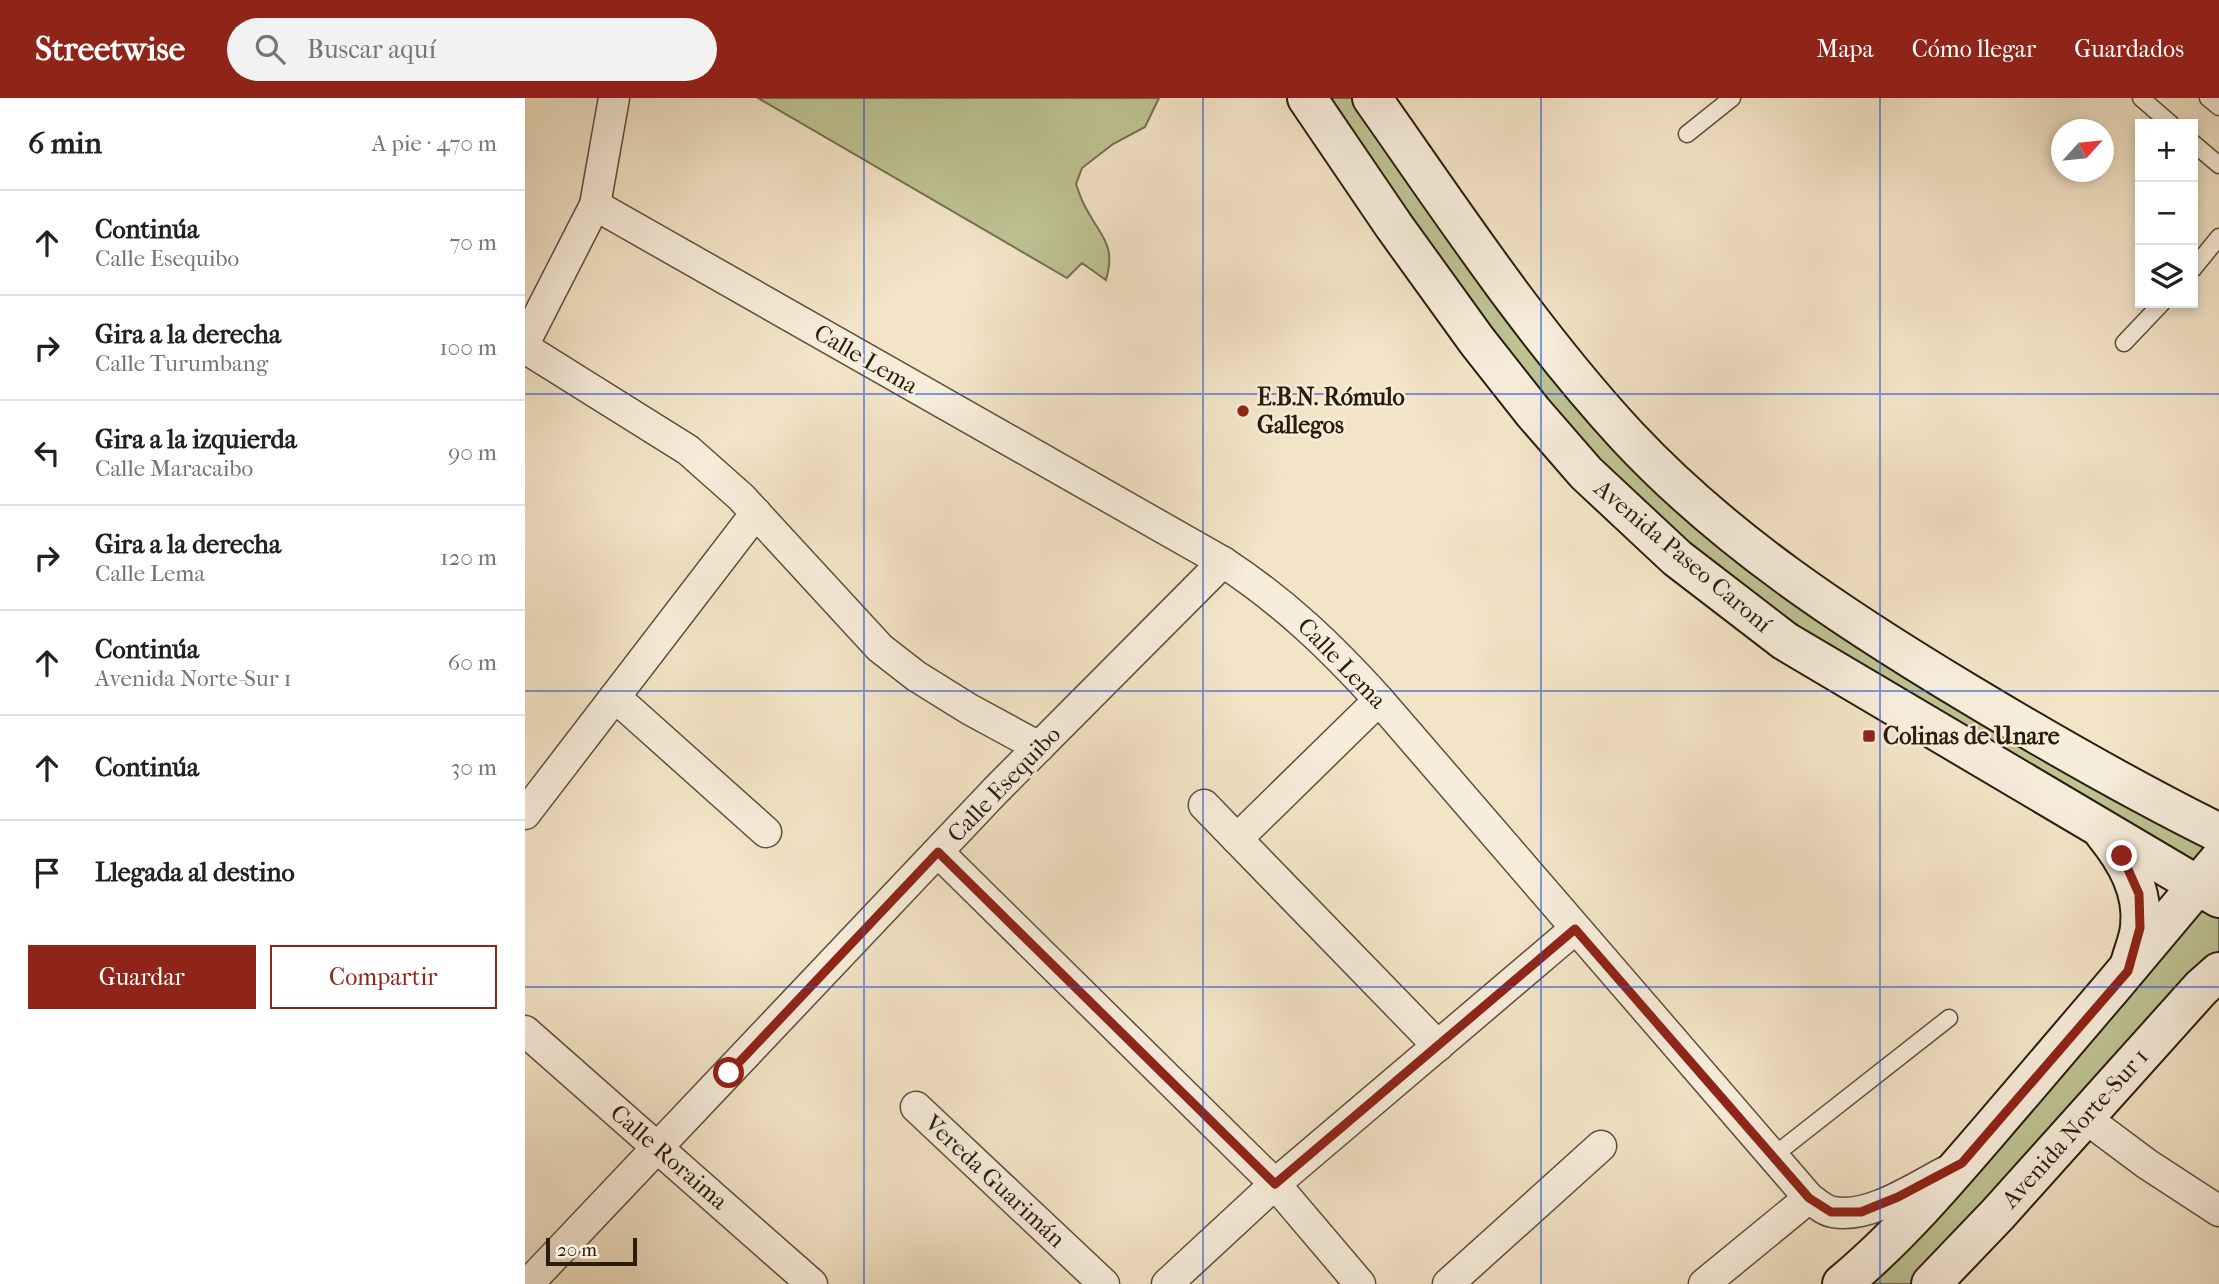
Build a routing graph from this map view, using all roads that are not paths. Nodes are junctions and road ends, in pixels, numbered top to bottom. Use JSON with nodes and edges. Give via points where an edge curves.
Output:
{"nodes":[{"id":1,"x":614,"y":98,"type":"edge"},
{"id":2,"x":1307,"y":98,"type":"edge"},
{"id":3,"x":1372,"y":98,"type":"edge"},
{"id":4,"x":1732,"y":98,"type":"edge"},
{"id":5,"x":2141,"y":98,"type":"edge"},
{"id":6,"x":2208,"y":98,"type":"edge"},
{"id":7,"x":2219,"y":107,"type":"edge"},
{"id":8,"x":2165,"y":119,"type":"edge"},
{"id":9,"x":1687,"y":134,"type":"dead end"},
{"id":10,"x":2198,"y":147,"type":"edge"},
{"id":11,"x":2219,"y":165,"type":"edge"},
{"id":12,"x":595,"y":205,"type":"junction"},
{"id":13,"x":2219,"y":237,"type":"edge"},
{"id":14,"x":2198,"y":263,"type":"edge"},
{"id":15,"x":2157,"y":308,"type":"edge"},
{"id":16,"x":525,"y":342,"type":"edge"},
{"id":17,"x":2124,"y":343,"type":"dead end"},
{"id":18,"x":525,"y":348,"type":"edge"},
{"id":19,"x":755,"y":513,"type":"junction"},
{"id":20,"x":1223,"y":562,"type":"junction"},
{"id":21,"x":615,"y":697,"type":"junction"},
{"id":22,"x":1379,"y":699,"type":"junction"},
{"id":23,"x":1039,"y":747,"type":"junction"},
{"id":24,"x":1204,"y":805,"type":"dead end"},
{"id":25,"x":525,"y":814,"type":"edge"},
{"id":26,"x":2101,"y":828,"type":"junction"},
{"id":27,"x":766,"y":832,"type":"dead end"},
{"id":28,"x":2219,"y":833,"type":"edge"},
{"id":29,"x":1237,"y":839,"type":"junction"},
{"id":30,"x":938,"y":852,"type":"junction"},
{"id":31,"x":2212,"y":881,"type":"edge"},
{"id":32,"x":1575,"y":929,"type":"junction"},
{"id":33,"x":2128,"y":971,"type":"junction"},
{"id":34,"x":2213,"y":978,"type":"edge"},
{"id":35,"x":1949,"y":1018,"type":"dead end"},
{"id":36,"x":525,"y":1031,"type":"edge"},
{"id":37,"x":1438,"y":1046,"type":"junction"},
{"id":38,"x":916,"y":1107,"type":"dead end"},
{"id":39,"x":2084,"y":1118,"type":"junction"},
{"id":40,"x":1601,"y":1146,"type":"dead end"},
{"id":41,"x":658,"y":1148,"type":"junction"},
{"id":42,"x":1772,"y":1157,"type":"junction"},
{"id":43,"x":1962,"y":1163,"type":"junction"},
{"id":44,"x":1275,"y":1184,"type":"junction"},
{"id":45,"x":1809,"y":1198,"type":"junction"},
{"id":46,"x":2219,"y":1211,"type":"edge"},
{"id":47,"x":528,"y":1284,"type":"edge"},
{"id":48,"x":813,"y":1284,"type":"edge"},
{"id":49,"x":1104,"y":1284,"type":"edge"},
{"id":50,"x":1167,"y":1284,"type":"edge"},
{"id":51,"x":1360,"y":1284,"type":"edge"},
{"id":52,"x":1448,"y":1284,"type":"edge"},
{"id":53,"x":1704,"y":1284,"type":"edge"},
{"id":54,"x":1842,"y":1284,"type":"edge"},
{"id":55,"x":1931,"y":1284,"type":"edge"}],
"edges":[{"from":1,"to":12,"type":"street"},
{"from":2,"to":26,"type":"street","name":"Avenida Paseo Caroní","via":[[1478,341],[1533,412],[1627,514],[1727,599],[1785,641]]},
{"from":3,"to":28,"type":"street","name":"Avenida Paseo Caroní","via":[[1522,310],[1609,416],[1674,483],[1801,588],[1893,649],[2027,729]]},
{"from":4,"to":9,"type":"lane"},
{"from":5,"to":8,"type":"lane"},
{"from":6,"to":7,"type":"lane"},
{"from":10,"to":11,"type":"lane"},
{"from":12,"to":16,"type":"street"},
{"from":12,"to":20,"type":"street","name":"Calle Lema"},
{"from":13,"to":14,"type":"lane"},
{"from":15,"to":17,"type":"lane"},
{"from":18,"to":19,"type":"street","via":[[688,450]]},
{"from":19,"to":21,"type":"street"},
{"from":19,"to":23,"type":"street","via":[[880,648],[916,676]]},
{"from":20,"to":22,"type":"street","name":"Calle Lema","via":[[1301,619]]},
{"from":20,"to":23,"type":"street","name":"Calle Esequibo"},
{"from":21,"to":25,"type":"street"},
{"from":21,"to":27,"type":"street"},
{"from":22,"to":29,"type":"street"},
{"from":22,"to":32,"type":"street","name":"Calle Lema"},
{"from":23,"to":30,"type":"street","name":"Calle Esequibo"},
{"from":24,"to":29,"type":"street"},
{"from":26,"to":31,"type":"street","name":"Avenida Paseo Caroní"},
{"from":26,"to":33,"type":"street","via":[[2122,856],[2139,894],[2140,928]]},
{"from":29,"to":37,"type":"street"},
{"from":30,"to":41,"type":"street","name":"Calle Esequibo"},
{"from":30,"to":44,"type":"street"},
{"from":31,"to":33,"type":"street"},
{"from":32,"to":37,"type":"street"},
{"from":32,"to":42,"type":"street","name":"Calle Lema"},
{"from":33,"to":43,"type":"street"},
{"from":34,"to":39,"type":"street","name":"Avenida Norte-Sur 1"},
{"from":35,"to":42,"type":"lane"},
{"from":36,"to":41,"type":"street","name":"Calle Roraima"},
{"from":37,"to":44,"type":"street"},
{"from":38,"to":49,"type":"street","name":"Vereda Guarimán"},
{"from":39,"to":46,"type":"street"},
{"from":39,"to":55,"type":"street","name":"Avenida Norte-Sur 1"},
{"from":40,"to":52,"type":"street"},
{"from":41,"to":47,"type":"street","name":"Calle Esequibo"},
{"from":41,"to":48,"type":"street","name":"Calle Roraima"},
{"from":42,"to":45,"type":"street","name":"Calle Lema"},
{"from":43,"to":45,"type":"street","name":"Calle Lema","via":[[1861,1212],[1831,1212]]},
{"from":43,"to":54,"type":"street"},
{"from":44,"to":50,"type":"street"},
{"from":44,"to":51,"type":"street"},
{"from":45,"to":53,"type":"street"}]}
